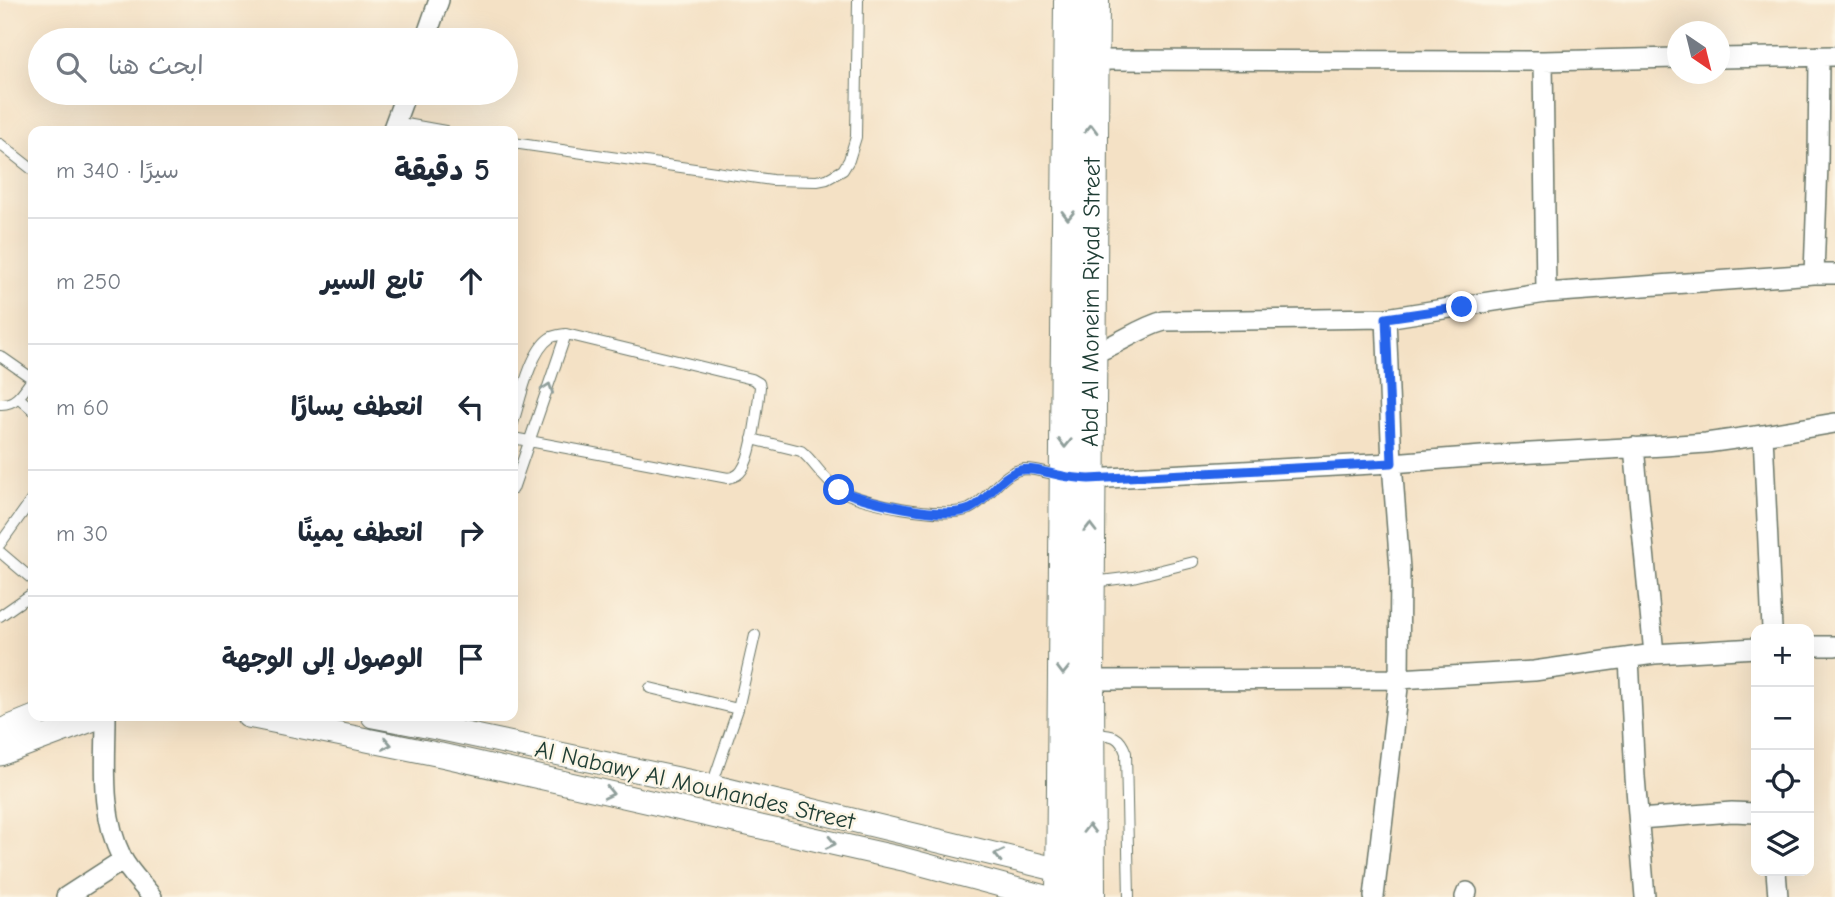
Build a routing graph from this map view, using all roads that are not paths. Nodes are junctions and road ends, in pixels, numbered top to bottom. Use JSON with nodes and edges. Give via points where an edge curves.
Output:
{"nodes":[{"id":1,"x":439,"y":0,"type":"edge"},
{"id":2,"x":858,"y":0,"type":"edge"},
{"id":3,"x":1070,"y":0,"type":"edge"},
{"id":4,"x":1093,"y":0,"type":"edge"},
{"id":5,"x":429,"y":28,"type":"edge"},
{"id":6,"x":1827,"y":56,"type":"edge"},
{"id":7,"x":1667,"y":58,"type":"edge"},
{"id":8,"x":1730,"y":58,"type":"edge"},
{"id":9,"x":1092,"y":60,"type":"junction"},
{"id":10,"x":1543,"y":61,"type":"junction"},
{"id":11,"x":402,"y":105,"type":"edge"},
{"id":12,"x":394,"y":126,"type":"edge"},
{"id":13,"x":0,"y":144,"type":"edge"},
{"id":14,"x":518,"y":144,"type":"edge"},
{"id":15,"x":1826,"y":164,"type":"edge"},
{"id":16,"x":28,"y":166,"type":"edge"},
{"id":17,"x":1814,"y":274,"type":"junction"},
{"id":18,"x":1835,"y":274,"type":"edge"},
{"id":19,"x":1546,"y":293,"type":"junction"},
{"id":20,"x":1386,"y":318,"type":"junction"},
{"id":21,"x":566,"y":334,"type":"junction"},
{"id":22,"x":1091,"y":354,"type":"junction"},
{"id":23,"x":0,"y":356,"type":"edge"},
{"id":24,"x":28,"y":376,"type":"edge"},
{"id":25,"x":28,"y":386,"type":"edge"},
{"id":26,"x":19,"y":398,"type":"junction"},
{"id":27,"x":0,"y":404,"type":"edge"},
{"id":28,"x":28,"y":406,"type":"edge"},
{"id":29,"x":518,"y":407,"type":"edge"},
{"id":30,"x":1835,"y":424,"type":"edge"},
{"id":31,"x":1763,"y":435,"type":"junction"},
{"id":32,"x":518,"y":439,"type":"edge"},
{"id":33,"x":752,"y":439,"type":"junction"},
{"id":34,"x":530,"y":441,"type":"junction"},
{"id":35,"x":1634,"y":447,"type":"junction"},
{"id":36,"x":1392,"y":463,"type":"junction"},
{"id":37,"x":518,"y":475,"type":"edge"},
{"id":38,"x":1077,"y":478,"type":"junction"},
{"id":39,"x":28,"y":505,"type":"edge"},
{"id":40,"x":0,"y":544,"type":"edge"},
{"id":41,"x":0,"y":552,"type":"edge"},
{"id":42,"x":1194,"y":562,"type":"dead end"},
{"id":43,"x":28,"y":576,"type":"edge"},
{"id":44,"x":1077,"y":583,"type":"junction"},
{"id":45,"x":28,"y":596,"type":"edge"},
{"id":46,"x":0,"y":616,"type":"edge"},
{"id":47,"x":1772,"y":624,"type":"edge"},
{"id":48,"x":755,"y":635,"type":"dead end"},
{"id":49,"x":1814,"y":646,"type":"edge"},
{"id":50,"x":1835,"y":646,"type":"edge"},
{"id":51,"x":1751,"y":648,"type":"edge"},
{"id":52,"x":1654,"y":654,"type":"junction"},
{"id":53,"x":1629,"y":658,"type":"junction"},
{"id":54,"x":1399,"y":679,"type":"junction"},
{"id":55,"x":1088,"y":680,"type":"junction"},
{"id":56,"x":650,"y":688,"type":"dead end"},
{"id":57,"x":738,"y":709,"type":"junction"},
{"id":58,"x":28,"y":720,"type":"edge"},
{"id":59,"x":90,"y":721,"type":"edge"},
{"id":60,"x":104,"y":721,"type":"edge"},
{"id":61,"x":303,"y":721,"type":"edge"},
{"id":62,"x":433,"y":723,"type":"edge"},
{"id":63,"x":347,"y":725,"type":"edge"},
{"id":64,"x":0,"y":731,"type":"edge"},
{"id":65,"x":1089,"y":734,"type":"junction"},
{"id":66,"x":0,"y":754,"type":"edge"},
{"id":67,"x":441,"y":755,"type":"junction"},
{"id":68,"x":711,"y":786,"type":"junction"},
{"id":69,"x":1751,"y":813,"type":"edge"},
{"id":70,"x":702,"y":815,"type":"junction"},
{"id":71,"x":1639,"y":819,"type":"junction"},
{"id":72,"x":123,"y":860,"type":"junction"},
{"id":73,"x":1776,"y":876,"type":"edge"},
{"id":74,"x":1075,"y":885,"type":"edge"},
{"id":75,"x":66,"y":897,"type":"edge"},
{"id":76,"x":152,"y":897,"type":"edge"},
{"id":77,"x":1045,"y":897,"type":"edge"},
{"id":78,"x":1129,"y":897,"type":"edge"},
{"id":79,"x":1374,"y":897,"type":"edge"},
{"id":80,"x":1645,"y":897,"type":"edge"},
{"id":81,"x":1778,"y":897,"type":"edge"}],
"edges":[{"from":1,"to":5,"type":"street"},
{"from":2,"to":14,"type":"lane","via":[[856,137],[843,170],[827,179],[772,180]]},
{"from":3,"to":38,"type":"highway","name":"Abd Al Moneim Riyad Street","one_way":true},
{"from":4,"to":9,"type":"highway","name":"Abd Al Moneim Riyad Street"},
{"from":6,"to":8,"type":"street"},
{"from":6,"to":15,"type":"street"},
{"from":7,"to":10,"type":"street"},
{"from":9,"to":10,"type":"street"},
{"from":22,"to":9,"type":"highway","name":"Abd Al Moneim Riyad Street","one_way":true},
{"from":10,"to":19,"type":"street"},
{"from":11,"to":12,"type":"street"},
{"from":13,"to":16,"type":"lane"},
{"from":15,"to":17,"type":"street"},
{"from":17,"to":18,"type":"street"},
{"from":17,"to":19,"type":"street"},
{"from":19,"to":20,"type":"street"},
{"from":20,"to":22,"type":"street","via":[[1164,321]]},
{"from":20,"to":36,"type":"street"},
{"from":21,"to":29,"type":"lane","via":[[543,344]]},
{"from":21,"to":33,"type":"lane","via":[[756,380],[760,387]]},
{"from":34,"to":21,"type":"lane","one_way":true},
{"from":22,"to":38,"type":"highway","name":"Abd Al Moneim Riyad Street"},
{"from":23,"to":24,"type":"lane"},
{"from":25,"to":26,"type":"lane"},
{"from":26,"to":27,"type":"lane"},
{"from":26,"to":28,"type":"lane"},
{"from":30,"to":31,"type":"street"},
{"from":31,"to":35,"type":"street"},
{"from":31,"to":47,"type":"street"},
{"from":32,"to":34,"type":"lane"},
{"from":33,"to":34,"type":"lane","via":[[746,464],[728,478]]},
{"from":33,"to":38,"type":"lane","via":[[801,451],[839,490],[887,506],[951,513],[970,509],[1023,469]]},
{"from":34,"to":37,"type":"lane"},
{"from":35,"to":36,"type":"street"},
{"from":35,"to":52,"type":"street"},
{"from":36,"to":38,"type":"street"},
{"from":36,"to":54,"type":"street","via":[[1400,569]]},
{"from":38,"to":44,"type":"highway","name":"Abd Al Moneim Riyad Street"},
{"from":39,"to":40,"type":"lane"},
{"from":41,"to":43,"type":"lane"},
{"from":42,"to":44,"type":"lane","via":[[1133,577]]},
{"from":44,"to":55,"type":"highway","name":"Abd Al Moneim Riyad Street"},
{"from":44,"to":74,"type":"highway","name":"Abd Al Moneim Riyad Street","one_way":true},
{"from":45,"to":46,"type":"lane"},
{"from":48,"to":57,"type":"lane"},
{"from":49,"to":50,"type":"street"},
{"from":51,"to":52,"type":"street"},
{"from":52,"to":53,"type":"street"},
{"from":53,"to":54,"type":"street","via":[[1534,671]]},
{"from":53,"to":71,"type":"street"},
{"from":54,"to":55,"type":"street"},
{"from":54,"to":79,"type":"street"},
{"from":55,"to":65,"type":"highway","name":"Abd Al Moneim Riyad Street"},
{"from":56,"to":57,"type":"lane"},
{"from":57,"to":68,"type":"lane"},
{"from":58,"to":64,"type":"street"},
{"from":59,"to":66,"type":"street"},
{"from":60,"to":72,"type":"street","via":[[106,803]]},
{"from":61,"to":63,"type":"street","name":"Al Nabawy Al Mouhandes Street"},
{"from":62,"to":67,"type":"street"},
{"from":62,"to":68,"type":"street","name":"Al Nabawy Al Mouhandes Street"},
{"from":63,"to":67,"type":"street","name":"Al Nabawy Al Mouhandes Street","one_way":true},
{"from":74,"to":65,"type":"highway","name":"Abd Al Moneim Riyad Street","one_way":true},
{"from":65,"to":78,"type":"lane","via":[[1117,737],[1126,753]]},
{"from":67,"to":70,"type":"street","name":"Al Nabawy Al Mouhandes Street","one_way":true},
{"from":68,"to":70,"type":"street"},
{"from":74,"to":68,"type":"street","name":"Al Nabawy Al Mouhandes Street","one_way":true},
{"from":69,"to":71,"type":"street"},
{"from":70,"to":77,"type":"street","name":"Al Nabawy Al Mouhandes Street","one_way":true,"via":[[903,859]]},
{"from":71,"to":80,"type":"street"},
{"from":72,"to":75,"type":"street"},
{"from":72,"to":76,"type":"street"},
{"from":73,"to":81,"type":"street"}]}
